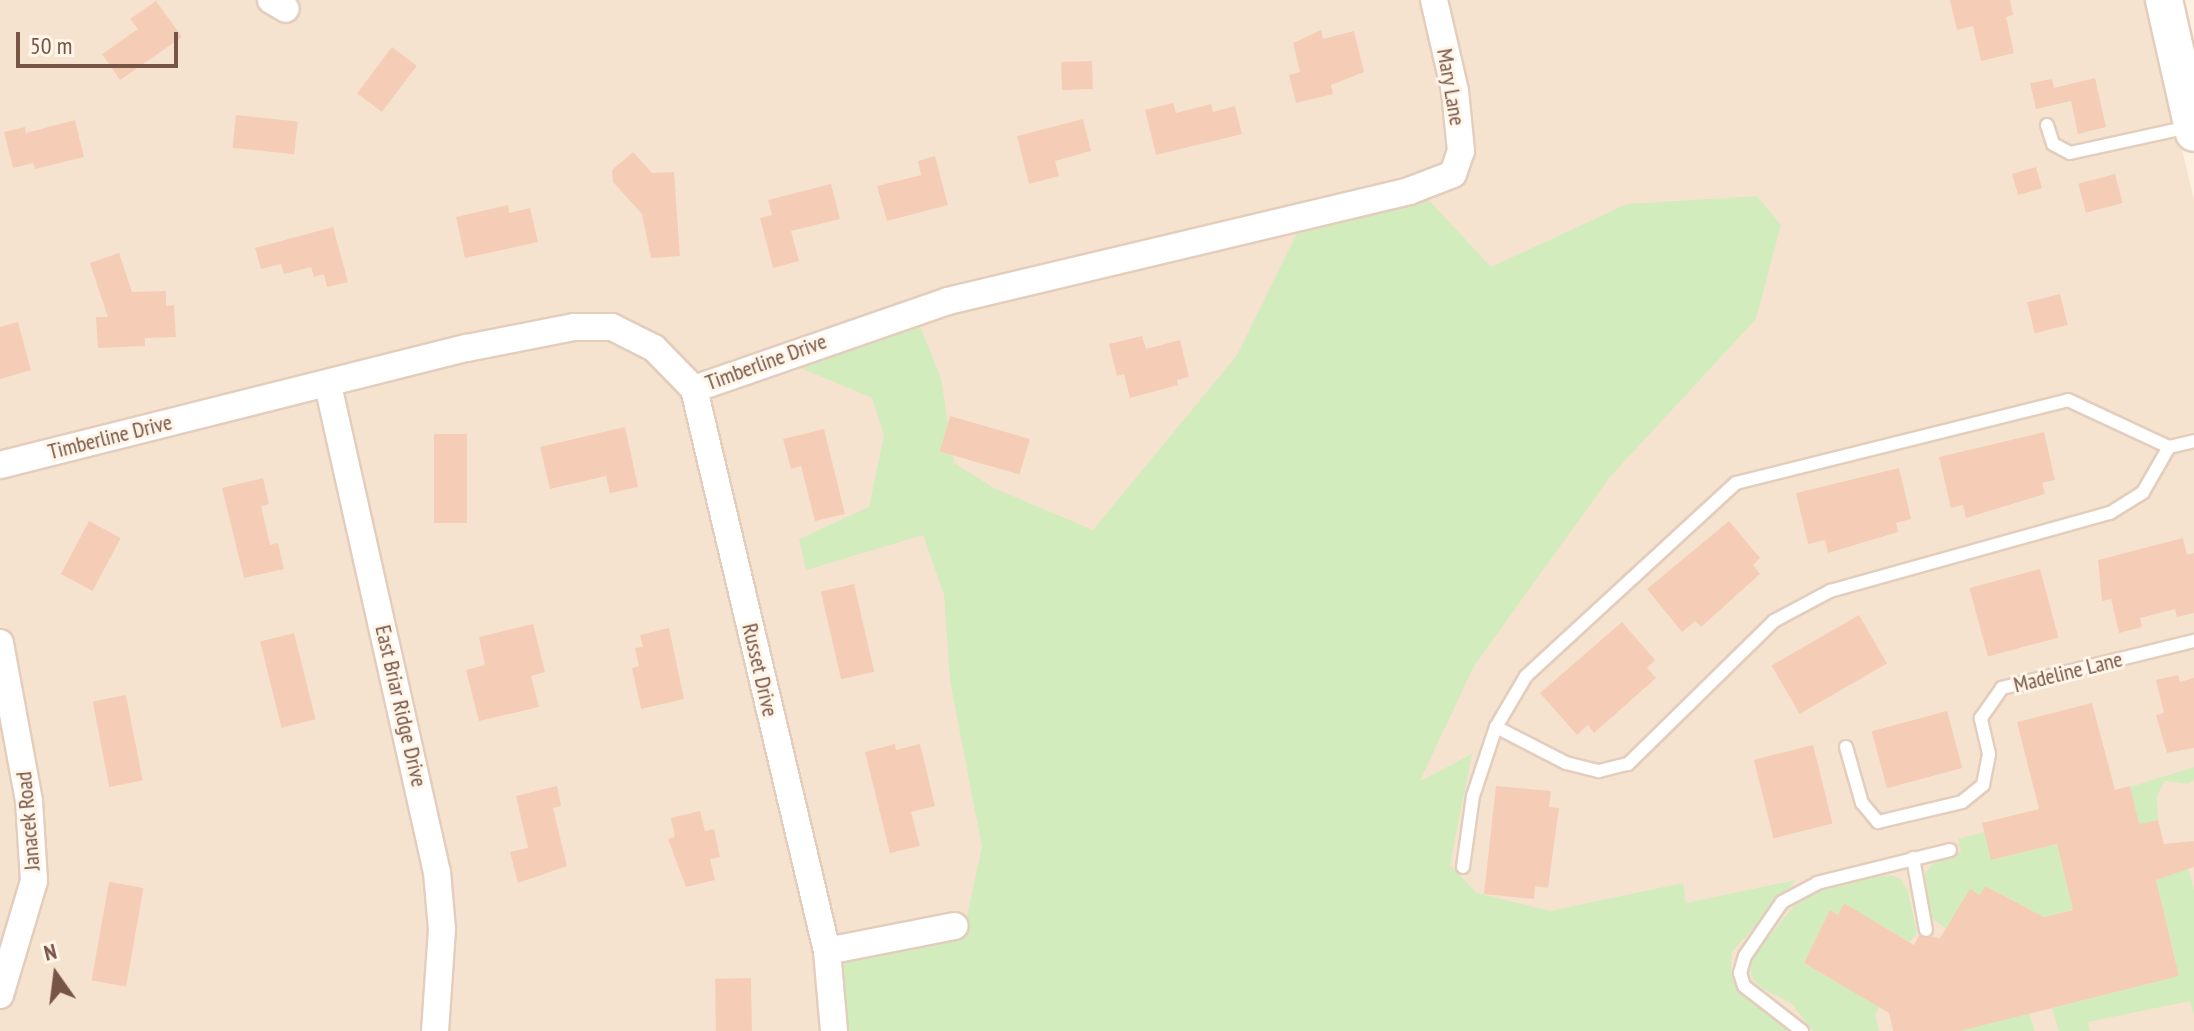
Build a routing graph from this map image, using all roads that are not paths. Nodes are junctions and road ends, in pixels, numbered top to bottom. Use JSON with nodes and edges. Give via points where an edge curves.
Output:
{"nodes":[{"id":1,"x":1434,"y":0,"type":"edge"},
{"id":2,"x":2164,"y":0,"type":"edge"},
{"id":3,"x":2047,"y":125,"type":"dead end"},
{"id":4,"x":2193,"y":130,"type":"edge"},
{"id":5,"x":1453,"y":174,"type":"joint"},
{"id":6,"x":328,"y":385,"type":"junction"},
{"id":7,"x":694,"y":389,"type":"junction"},
{"id":8,"x":2194,"y":441,"type":"edge"},
{"id":9,"x":2169,"y":447,"type":"junction"},
{"id":10,"x":0,"y":465,"type":"edge"},
{"id":11,"x":2194,"y":641,"type":"edge"},
{"id":12,"x":0,"y":643,"type":"edge"},
{"id":13,"x":1496,"y":727,"type":"junction"},
{"id":14,"x":1846,"y":747,"type":"dead end"},
{"id":15,"x":1950,"y":850,"type":"dead end"},
{"id":16,"x":1913,"y":858,"type":"junction"},
{"id":17,"x":1463,"y":867,"type":"dead end"},
{"id":18,"x":955,"y":926,"type":"dead end"},
{"id":19,"x":1926,"y":930,"type":"dead end"},
{"id":20,"x":827,"y":951,"type":"junction"},
{"id":21,"x":0,"y":995,"type":"edge"},
{"id":22,"x":435,"y":1031,"type":"edge"},
{"id":23,"x":834,"y":1031,"type":"edge"},
{"id":24,"x":1802,"y":1031,"type":"edge"}],
"edges":[{"from":1,"to":5,"type":"street","name":"Mary Lane","via":[[1460,136]]},
{"from":2,"to":4,"type":"street"},
{"from":3,"to":4,"type":"lane","via":[[2053,144],[2070,153]]},
{"from":5,"to":7,"type":"street","name":"Timberline Drive","via":[[1409,191],[908,312]]},
{"from":6,"to":7,"type":"street","name":"Timberline Drive","via":[[467,348],[574,327],[612,327],[654,348]]},
{"from":6,"to":10,"type":"street","name":"Timberline Drive"},
{"from":6,"to":22,"type":"street","name":"East Briar Ridge Drive","via":[[437,872],[442,929]]},
{"from":7,"to":20,"type":"street","name":"Russet Drive"},
{"from":8,"to":9,"type":"lane"},
{"from":9,"to":13,"type":"lane","via":[[2143,492],[2110,513],[1830,591],[1774,621],[1628,764],[1599,771],[1566,763]]},
{"from":9,"to":13,"type":"lane","via":[[2068,400],[1736,483],[1526,676]]},
{"from":11,"to":14,"type":"lane","name":"Madeline Lane","via":[[2002,688],[1981,718],[1989,754],[1983,785],[1962,802],[1878,822],[1862,803]]},
{"from":12,"to":21,"type":"street","name":"Janacek Road","via":[[29,801],[34,881]]},
{"from":13,"to":17,"type":"lane","via":[[1473,796]]},
{"from":15,"to":16,"type":"lane"},
{"from":16,"to":19,"type":"lane"},
{"from":16,"to":24,"type":"lane","via":[[1802,890],[1782,902],[1745,956],[1740,973],[1744,986]]},
{"from":18,"to":20,"type":"street"},
{"from":20,"to":23,"type":"street","name":"Russet Drive"}]}
